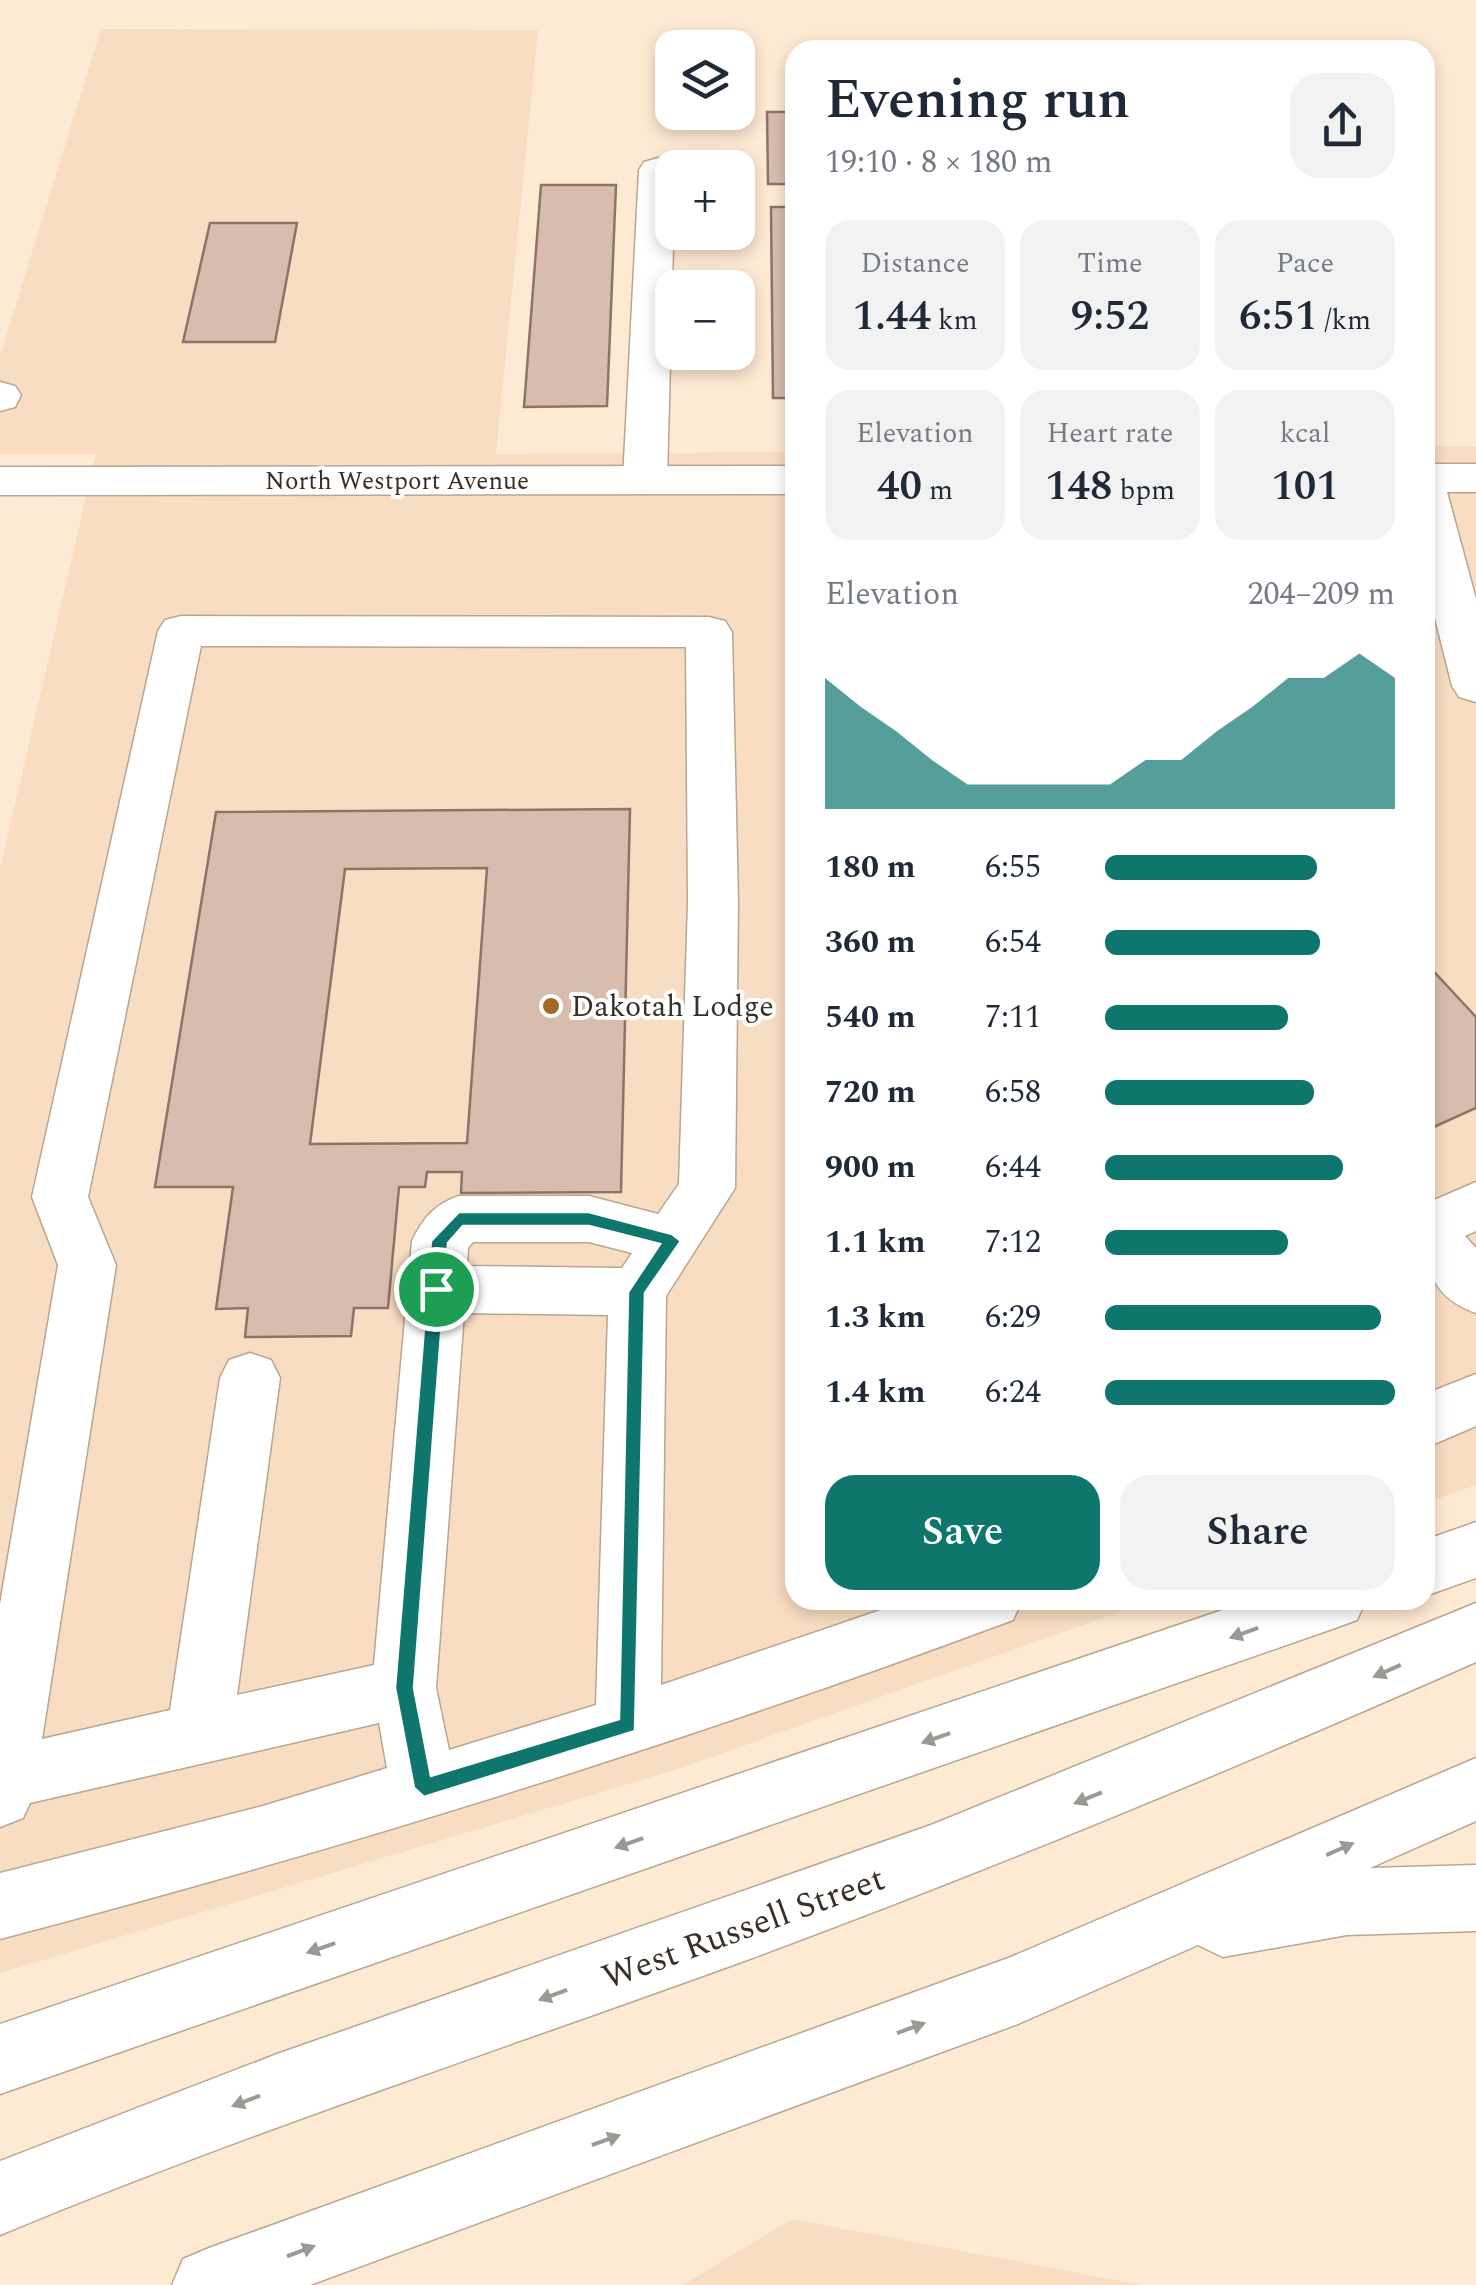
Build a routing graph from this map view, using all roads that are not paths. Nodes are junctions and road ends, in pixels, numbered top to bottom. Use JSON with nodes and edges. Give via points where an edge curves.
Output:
{"nodes":[{"id":1,"x":655,"y":242,"type":"edge"},
{"id":2,"x":1435,"y":478,"type":"edge"},
{"id":3,"x":1476,"y":478,"type":"edge"},
{"id":4,"x":645,"y":480,"type":"junction"},
{"id":5,"x":785,"y":480,"type":"edge"},
{"id":6,"x":0,"y":481,"type":"edge"},
{"id":7,"x":1435,"y":530,"type":"edge"},
{"id":8,"x":1476,"y":686,"type":"edge"},
{"id":9,"x":1476,"y":1205,"type":"edge"},
{"id":10,"x":1435,"y":1225,"type":"edge"},
{"id":11,"x":1435,"y":1240,"type":"edge"},
{"id":12,"x":672,"y":1241,"type":"junction"},
{"id":13,"x":436,"y":1289,"type":"junction"},
{"id":14,"x":1476,"y":1289,"type":"edge"},
{"id":15,"x":636,"y":1292,"type":"junction"},
{"id":16,"x":250,"y":1378,"type":"dead end"},
{"id":17,"x":1476,"y":1399,"type":"edge"},
{"id":18,"x":1435,"y":1417,"type":"edge"},
{"id":19,"x":1476,"y":1550,"type":"edge"},
{"id":20,"x":1435,"y":1564,"type":"edge"},
{"id":21,"x":961,"y":1610,"type":"edge"},
{"id":22,"x":1307,"y":1610,"type":"edge"},
{"id":23,"x":1476,"y":1632,"type":"edge"},
{"id":24,"x":404,"y":1688,"type":"junction"},
{"id":25,"x":628,"y":1725,"type":"junction"},
{"id":26,"x":199,"y":1734,"type":"junction"},
{"id":27,"x":2,"y":1787,"type":"edge"},
{"id":28,"x":424,"y":1788,"type":"junction"},
{"id":29,"x":1476,"y":1789,"type":"edge"},
{"id":30,"x":1476,"y":1898,"type":"edge"},
{"id":31,"x":0,"y":1906,"type":"edge"},
{"id":32,"x":1131,"y":1940,"type":"junction"},
{"id":33,"x":0,"y":2060,"type":"edge"},
{"id":34,"x":0,"y":2198,"type":"edge"},
{"id":35,"x":210,"y":2285,"type":"edge"}],
"edges":[{"from":1,"to":4,"type":"main road"},
{"from":2,"to":3,"type":"main road"},
{"from":4,"to":5,"type":"main road","name":"North Westport Avenue"},
{"from":4,"to":6,"type":"main road","name":"North Westport Avenue"},
{"from":7,"to":8,"type":"main road"},
{"from":9,"to":10,"type":"main road"},
{"from":11,"to":14,"type":"main road"},
{"from":12,"to":13,"type":"main road","via":[[589,1219],[459,1219],[440,1241]]},
{"from":12,"to":15,"type":"main road"},
{"from":12,"to":27,"type":"main road","via":[[707,1188],[709,632],[181,631],[60,1197],[86,1265]]},
{"from":13,"to":15,"type":"main road"},
{"from":13,"to":24,"type":"main road"},
{"from":15,"to":25,"type":"main road"},
{"from":16,"to":26,"type":"main road"},
{"from":17,"to":18,"type":"main road"},
{"from":19,"to":20,"type":"main road"},
{"from":21,"to":25,"type":"main road"},
{"from":22,"to":33,"type":"main road","one_way":true},
{"from":23,"to":34,"type":"main road","name":"West Russell Street","one_way":true,"via":[[1016,1828],[290,2084]]},
{"from":24,"to":26,"type":"main road"},
{"from":24,"to":28,"type":"main road"},
{"from":25,"to":28,"type":"main road"},
{"from":26,"to":27,"type":"main road"},
{"from":28,"to":31,"type":"main road","via":[[263,1838]]},
{"from":32,"to":29,"type":"main road","one_way":true},
{"from":30,"to":32,"type":"main road","via":[[1346,1902]]},
{"from":35,"to":32,"type":"main road","one_way":true,"via":[[1018,1989]]}]}
